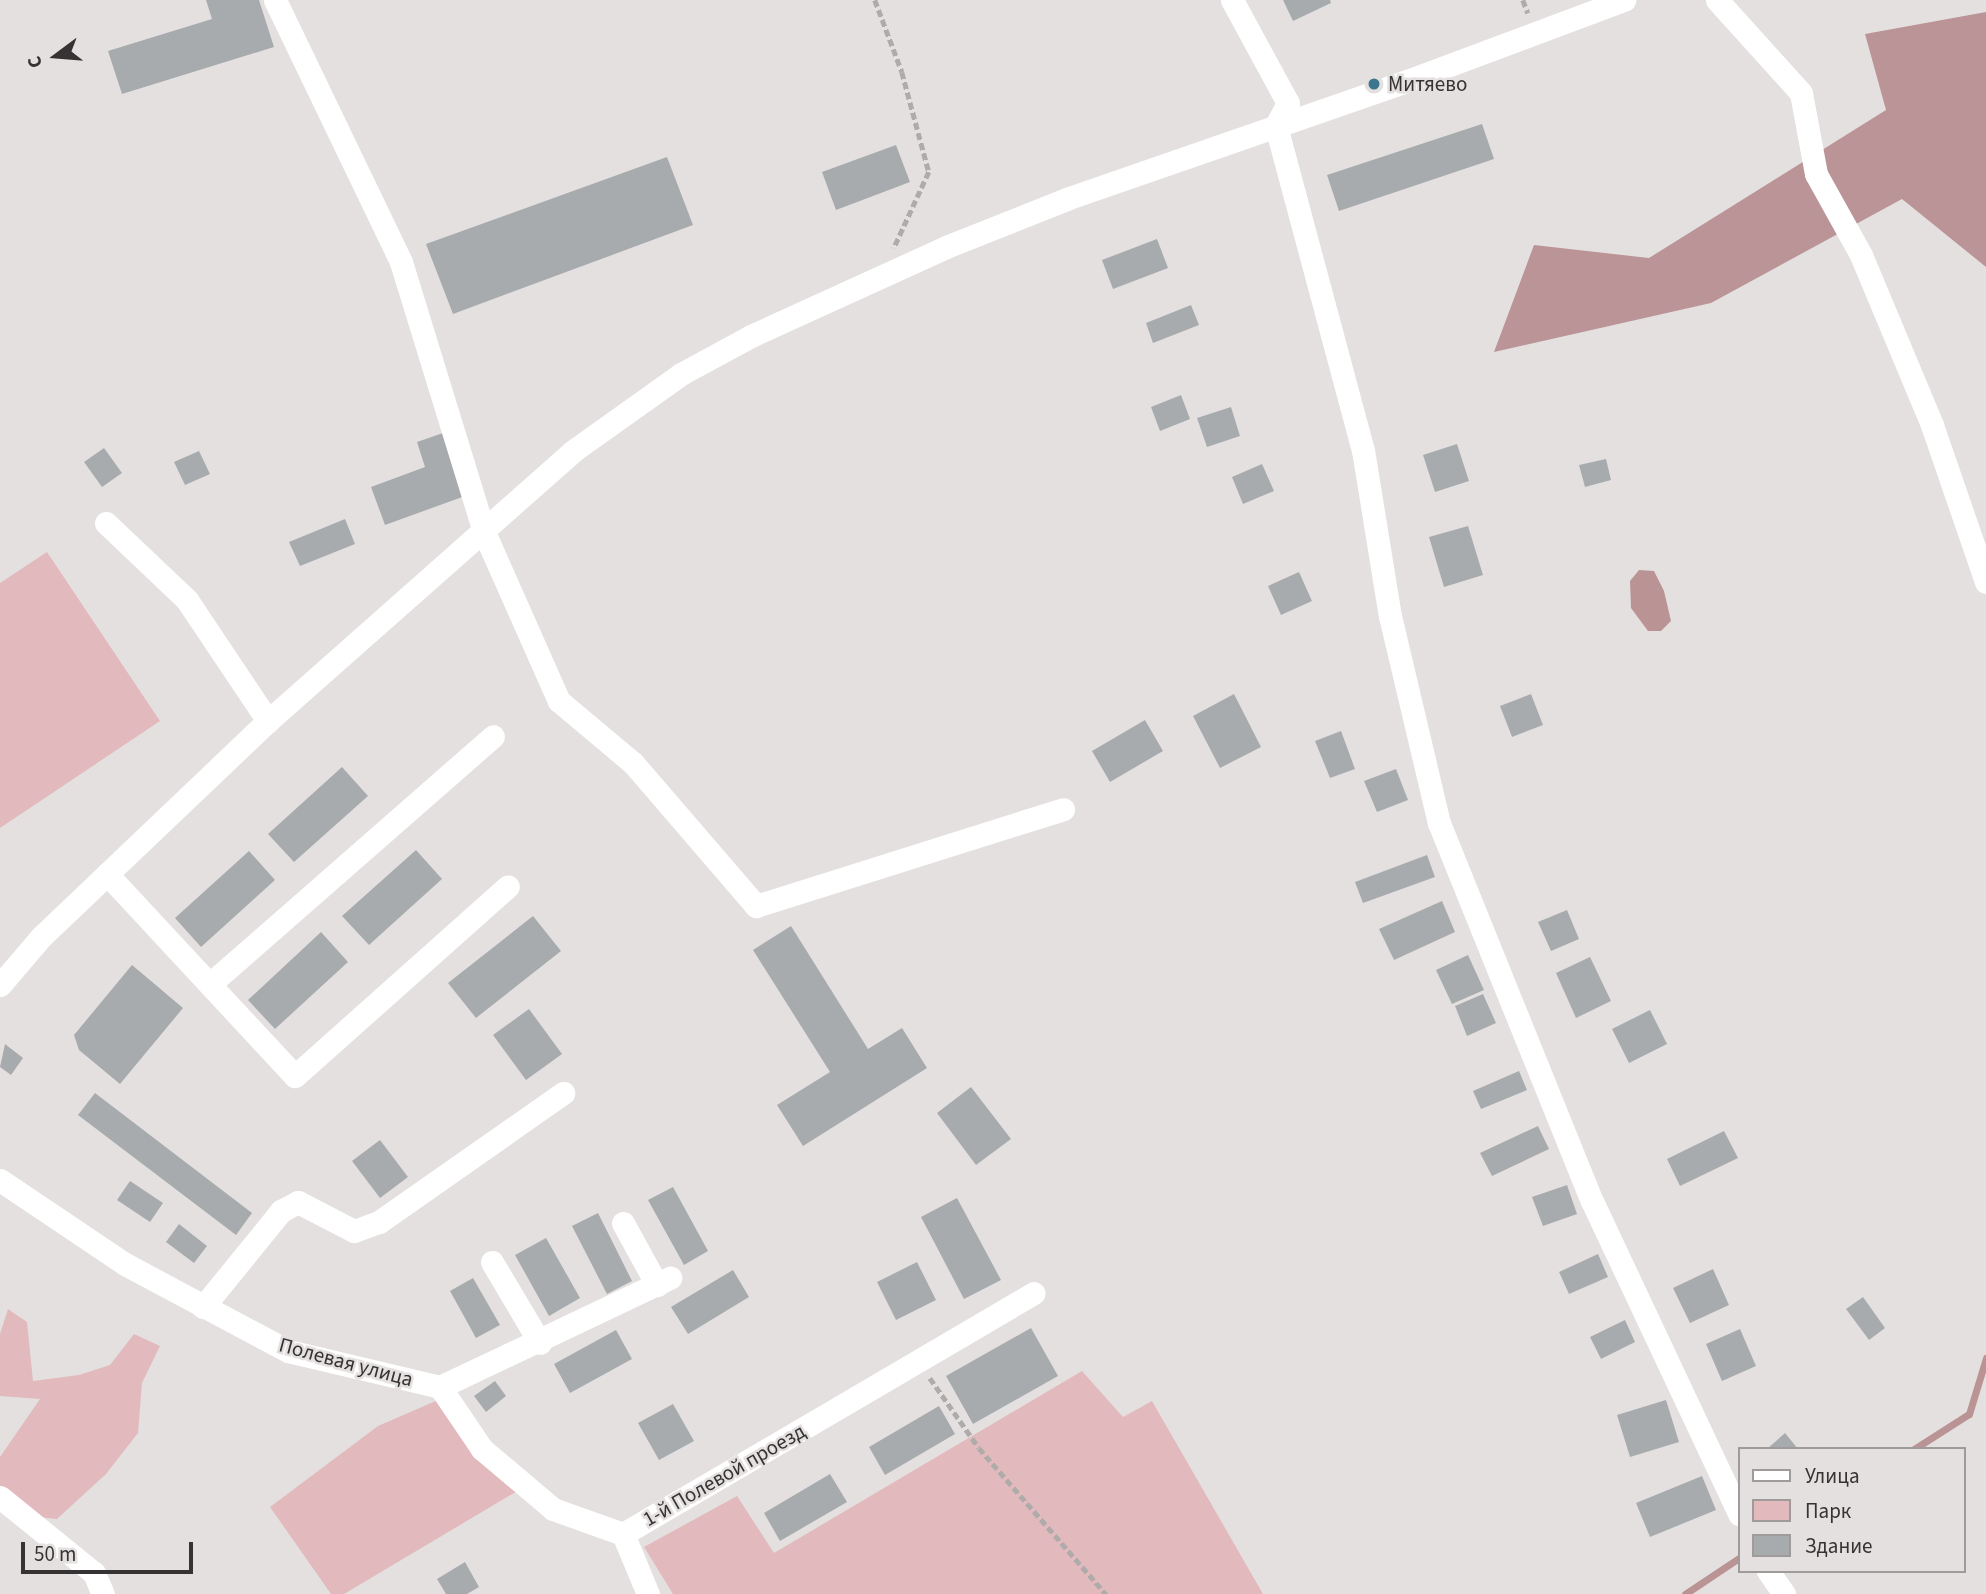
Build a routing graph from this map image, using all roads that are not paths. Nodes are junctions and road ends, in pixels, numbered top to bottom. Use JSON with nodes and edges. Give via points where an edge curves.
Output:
{"nodes":[{"id":1,"x":275,"y":0,"type":"edge"},
{"id":2,"x":1233,"y":0,"type":"edge"},
{"id":3,"x":1624,"y":0,"type":"edge"},
{"id":4,"x":1717,"y":0,"type":"edge"},
{"id":5,"x":1276,"y":126,"type":"junction"},
{"id":6,"x":106,"y":523,"type":"dead end"},
{"id":7,"x":484,"y":532,"type":"junction"},
{"id":8,"x":1986,"y":582,"type":"edge"},
{"id":9,"x":268,"y":721,"type":"junction"},
{"id":10,"x":493,"y":736,"type":"dead end"},
{"id":11,"x":1063,"y":809,"type":"dead end"},
{"id":12,"x":107,"y":874,"type":"junction"},
{"id":13,"x":508,"y":886,"type":"dead end"},
{"id":14,"x":210,"y":984,"type":"junction"},
{"id":15,"x":0,"y":985,"type":"edge"},
{"id":16,"x":563,"y":1093,"type":"dead end"},
{"id":17,"x":0,"y":1180,"type":"edge"},
{"id":18,"x":623,"y":1223,"type":"dead end"},
{"id":19,"x":492,"y":1262,"type":"dead end"},
{"id":20,"x":1033,"y":1293,"type":"dead end"},
{"id":21,"x":203,"y":1307,"type":"junction"},
{"id":22,"x":540,"y":1343,"type":"junction"},
{"id":23,"x":440,"y":1387,"type":"junction"},
{"id":24,"x":0,"y":1497,"type":"edge"},
{"id":25,"x":1738,"y":1512,"type":"edge"},
{"id":26,"x":623,"y":1534,"type":"junction"},
{"id":27,"x":1769,"y":1573,"type":"edge"},
{"id":28,"x":103,"y":1594,"type":"edge"},
{"id":29,"x":648,"y":1594,"type":"edge"},
{"id":30,"x":1784,"y":1594,"type":"edge"}],
"edges":[{"from":1,"to":7,"type":"street","via":[[401,262]]},
{"from":2,"to":5,"type":"street","via":[[1288,103]]},
{"from":3,"to":5,"type":"street"},
{"from":4,"to":8,"type":"street","via":[[1801,93],[1816,174],[1861,255],[1932,425]]},
{"from":5,"to":7,"type":"street","via":[[1069,198],[880,277],[727,348],[659,388],[573,451]]},
{"from":5,"to":25,"type":"street","via":[[1363,450],[1390,616],[1439,823],[1592,1200]]},
{"from":6,"to":9,"type":"street","via":[[187,600]]},
{"from":7,"to":9,"type":"street"},
{"from":7,"to":11,"type":"street","via":[[558,701],[633,763],[756,906]]},
{"from":9,"to":12,"type":"street"},
{"from":10,"to":14,"type":"street"},
{"from":12,"to":14,"type":"street"},
{"from":12,"to":15,"type":"street"},
{"from":13,"to":14,"type":"street","via":[[295,1076]]},
{"from":16,"to":21,"type":"street","via":[[379,1222],[355,1231],[298,1202],[281,1211]]},
{"from":17,"to":21,"type":"street","name":"Полевая улица","via":[[125,1264]]},
{"from":18,"to":22,"type":"street","name":"Полевая улица","via":[[663,1282]]},
{"from":19,"to":22,"type":"street"},
{"from":20,"to":26,"type":"street","name":"1-й Полевой проезд"},
{"from":21,"to":23,"type":"street","name":"Полевая улица","via":[[288,1351]]},
{"from":22,"to":23,"type":"street","name":"Полевая улица"},
{"from":23,"to":26,"type":"street","name":"1-й Полевой проезд","via":[[482,1449],[553,1509]]},
{"from":24,"to":28,"type":"street","via":[[94,1573]]},
{"from":26,"to":29,"type":"street"},
{"from":27,"to":30,"type":"street"}]}
